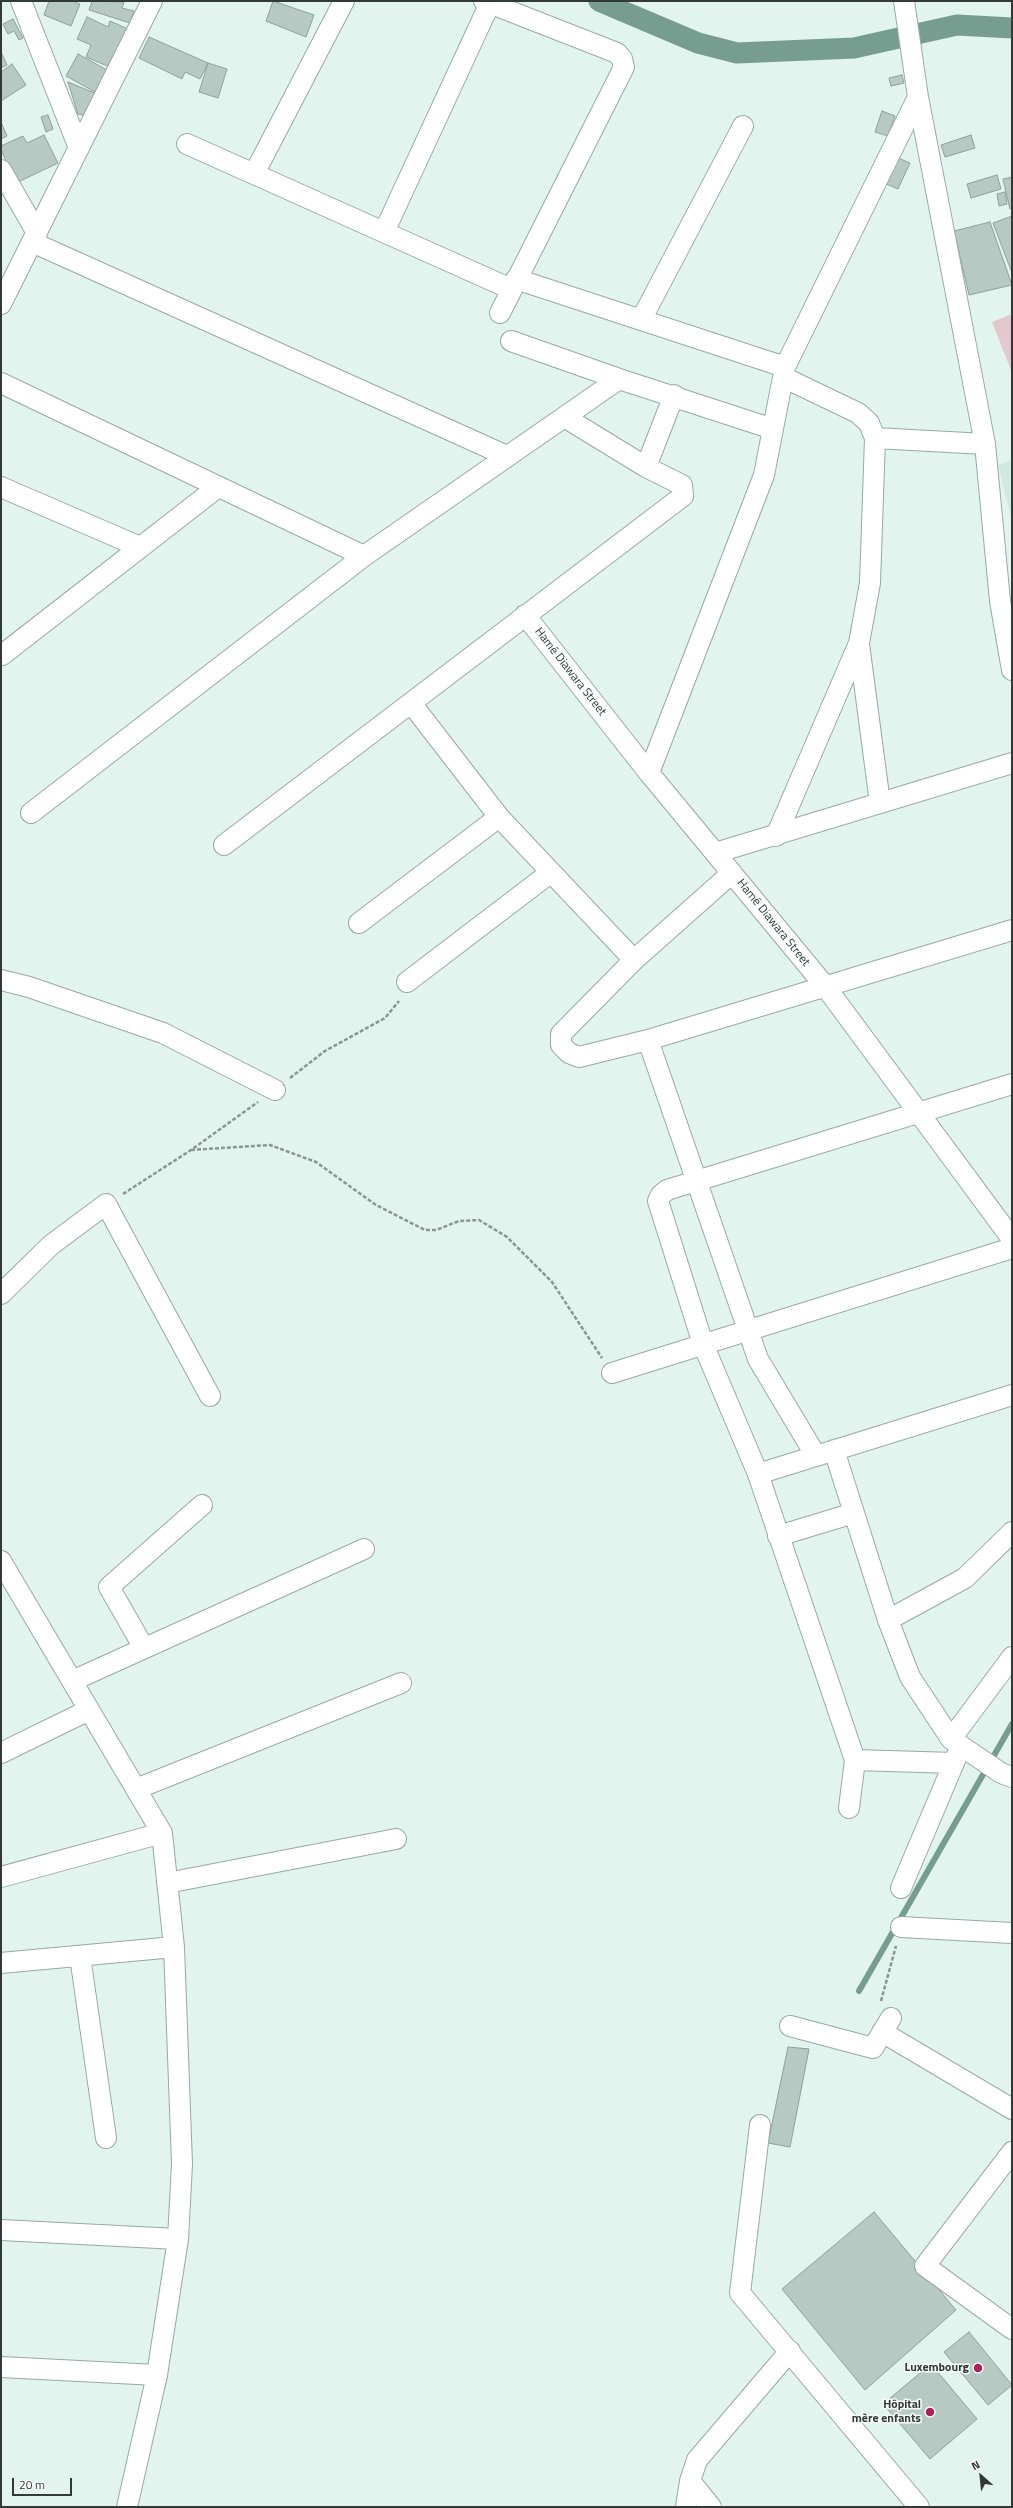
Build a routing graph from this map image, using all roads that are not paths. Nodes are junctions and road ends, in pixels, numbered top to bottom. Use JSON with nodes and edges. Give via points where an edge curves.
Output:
{"nodes":[{"id":1,"x":22,"y":1,"type":"edge"},
{"id":2,"x":152,"y":1,"type":"edge"},
{"id":3,"x":344,"y":1,"type":"edge"},
{"id":4,"x":904,"y":1,"type":"edge"},
{"id":5,"x":487,"y":2,"type":"edge"},
{"id":6,"x":918,"y":97,"type":"junction"},
{"id":7,"x":743,"y":126,"type":"dead end"},
{"id":8,"x":187,"y":144,"type":"dead end"},
{"id":9,"x":79,"y":148,"type":"junction"},
{"id":10,"x":1,"y":170,"type":"edge"},
{"id":11,"x":254,"y":174,"type":"junction"},
{"id":12,"x":384,"y":232,"type":"junction"},
{"id":13,"x":35,"y":238,"type":"junction"},
{"id":14,"x":513,"y":284,"type":"junction"},
{"id":15,"x":1,"y":304,"type":"edge"},
{"id":16,"x":500,"y":313,"type":"dead end"},
{"id":17,"x":641,"y":320,"type":"junction"},
{"id":18,"x":511,"y":341,"type":"dead end"},
{"id":19,"x":784,"y":372,"type":"junction"},
{"id":20,"x":619,"y":379,"type":"junction"},
{"id":21,"x":1,"y":383,"type":"edge"},
{"id":22,"x":674,"y":396,"type":"junction"},
{"id":23,"x":566,"y":418,"type":"junction"},
{"id":24,"x":773,"y":429,"type":"junction"},
{"id":25,"x":875,"y":438,"type":"junction"},
{"id":26,"x":985,"y":444,"type":"junction"},
{"id":27,"x":507,"y":456,"type":"junction"},
{"id":28,"x":646,"y":467,"type":"junction"},
{"id":29,"x":1,"y":487,"type":"edge"},
{"id":30,"x":218,"y":487,"type":"junction"},
{"id":31,"x":140,"y":547,"type":"junction"},
{"id":32,"x":364,"y":556,"type":"junction"},
{"id":33,"x":1006,"y":599,"type":"edge"},
{"id":34,"x":525,"y":615,"type":"junction"},
{"id":35,"x":859,"y":643,"type":"junction"},
{"id":36,"x":2,"y":655,"type":"dead end"},
{"id":37,"x":1012,"y":670,"type":"edge"},
{"id":38,"x":411,"y":703,"type":"junction"},
{"id":39,"x":1012,"y":762,"type":"edge"},
{"id":40,"x":648,"y":773,"type":"junction"},
{"id":41,"x":880,"y":803,"type":"junction"},
{"id":42,"x":31,"y":813,"type":"dead end"},
{"id":43,"x":499,"y":817,"type":"junction"},
{"id":44,"x":776,"y":836,"type":"junction"},
{"id":45,"x":224,"y":846,"type":"dead end"},
{"id":46,"x":715,"y":853,"type":"junction"},
{"id":47,"x":550,"y":873,"type":"junction"},
{"id":48,"x":732,"y":873,"type":"junction"},
{"id":49,"x":359,"y":922,"type":"dead end"},
{"id":50,"x":1012,"y":930,"type":"edge"},
{"id":51,"x":634,"y":960,"type":"junction"},
{"id":52,"x":1,"y":980,"type":"edge"},
{"id":53,"x":407,"y":982,"type":"dead end"},
{"id":54,"x":825,"y":986,"type":"junction"},
{"id":55,"x":648,"y":1040,"type":"junction"},
{"id":56,"x":1012,"y":1084,"type":"edge"},
{"id":57,"x":275,"y":1090,"type":"dead end"},
{"id":58,"x":919,"y":1113,"type":"junction"},
{"id":59,"x":696,"y":1182,"type":"junction"},
{"id":60,"x":1012,"y":1239,"type":"edge"},
{"id":61,"x":1012,"y":1248,"type":"edge"},
{"id":62,"x":1,"y":1294,"type":"edge"},
{"id":63,"x":747,"y":1330,"type":"junction"},
{"id":64,"x":703,"y":1344,"type":"junction"},
{"id":65,"x":612,"y":1373,"type":"road end"},
{"id":66,"x":1012,"y":1395,"type":"edge"},
{"id":67,"x":210,"y":1396,"type":"dead end"},
{"id":68,"x":825,"y":1453,"type":"junction"},
{"id":69,"x":758,"y":1474,"type":"junction"},
{"id":70,"x":202,"y":1505,"type":"dead end"},
{"id":71,"x":854,"y":1513,"type":"junction"},
{"id":72,"x":1012,"y":1532,"type":"edge"},
{"id":73,"x":778,"y":1536,"type":"junction"},
{"id":74,"x":364,"y":1549,"type":"dead end"},
{"id":75,"x":1,"y":1561,"type":"edge"},
{"id":76,"x":888,"y":1620,"type":"junction"},
{"id":77,"x":144,"y":1648,"type":"junction"},
{"id":78,"x":1012,"y":1657,"type":"edge"},
{"id":79,"x":72,"y":1681,"type":"junction"},
{"id":80,"x":401,"y":1683,"type":"dead end"},
{"id":81,"x":89,"y":1710,"type":"junction"},
{"id":82,"x":955,"y":1749,"type":"junction"},
{"id":83,"x":1,"y":1753,"type":"edge"},
{"id":84,"x":855,"y":1760,"type":"junction"},
{"id":85,"x":1006,"y":1775,"type":"edge"},
{"id":86,"x":136,"y":1789,"type":"junction"},
{"id":87,"x":849,"y":1808,"type":"dead end"},
{"id":88,"x":162,"y":1833,"type":"junction"},
{"id":89,"x":396,"y":1839,"type":"dead end"},
{"id":90,"x":1,"y":1877,"type":"edge"},
{"id":91,"x":167,"y":1883,"type":"junction"},
{"id":92,"x":901,"y":1888,"type":"dead end"},
{"id":93,"x":901,"y":1927,"type":"road end"},
{"id":94,"x":1012,"y":1933,"type":"edge"},
{"id":95,"x":174,"y":1947,"type":"junction"},
{"id":96,"x":80,"y":1956,"type":"junction"},
{"id":97,"x":1,"y":1962,"type":"edge"},
{"id":98,"x":790,"y":2026,"type":"dead end"},
{"id":99,"x":1012,"y":2109,"type":"edge"},
{"id":100,"x":760,"y":2125,"type":"dead end"},
{"id":101,"x":106,"y":2138,"type":"dead end"},
{"id":102,"x":1012,"y":2152,"type":"edge"},
{"id":103,"x":1,"y":2230,"type":"edge"},
{"id":104,"x":178,"y":2239,"type":"junction"},
{"id":105,"x":1012,"y":2329,"type":"edge"},
{"id":106,"x":790,"y":2351,"type":"junction"},
{"id":107,"x":1,"y":2367,"type":"edge"},
{"id":108,"x":156,"y":2375,"type":"junction"},
{"id":109,"x":690,"y":2482,"type":"junction"},
{"id":110,"x":127,"y":2507,"type":"edge"},
{"id":111,"x":686,"y":2507,"type":"edge"},
{"id":112,"x":711,"y":2507,"type":"edge"},
{"id":113,"x":919,"y":2507,"type":"edge"}],
"edges":[{"from":1,"to":9,"type":"street"},
{"from":2,"to":9,"type":"street"},
{"from":3,"to":11,"type":"street"},
{"from":4,"to":6,"type":"street"},
{"from":5,"to":12,"type":"street"},
{"from":5,"to":14,"type":"street","via":[[617,53],[624,66]]},
{"from":6,"to":19,"type":"street"},
{"from":6,"to":26,"type":"street"},
{"from":7,"to":17,"type":"street"},
{"from":8,"to":11,"type":"street"},
{"from":9,"to":13,"type":"street"},
{"from":10,"to":13,"type":"street"},
{"from":11,"to":12,"type":"street"},
{"from":12,"to":14,"type":"street"},
{"from":13,"to":15,"type":"street"},
{"from":13,"to":27,"type":"street"},
{"from":14,"to":16,"type":"street"},
{"from":14,"to":17,"type":"street"},
{"from":17,"to":19,"type":"street"},
{"from":18,"to":20,"type":"street"},
{"from":19,"to":24,"type":"street"},
{"from":19,"to":25,"type":"street","via":[[858,413],[869,423]]},
{"from":20,"to":22,"type":"street"},
{"from":20,"to":23,"type":"street"},
{"from":21,"to":30,"type":"street"},
{"from":22,"to":24,"type":"street"},
{"from":22,"to":28,"type":"street"},
{"from":23,"to":27,"type":"street"},
{"from":23,"to":28,"type":"street"},
{"from":24,"to":40,"type":"street","via":[[764,475]]},
{"from":25,"to":26,"type":"street"},
{"from":25,"to":35,"type":"street","via":[[870,583]]},
{"from":26,"to":33,"type":"street"},
{"from":27,"to":32,"type":"street"},
{"from":28,"to":34,"type":"street","via":[[682,485],[683,496]]},
{"from":29,"to":31,"type":"street"},
{"from":30,"to":31,"type":"street"},
{"from":30,"to":32,"type":"street"},
{"from":31,"to":36,"type":"street"},
{"from":32,"to":42,"type":"street"},
{"from":33,"to":37,"type":"street"},
{"from":34,"to":38,"type":"street"},
{"from":34,"to":40,"type":"street","name":"Hamé Diawara Street"},
{"from":35,"to":41,"type":"street"},
{"from":35,"to":44,"type":"street"},
{"from":38,"to":43,"type":"street"},
{"from":38,"to":45,"type":"street"},
{"from":39,"to":41,"type":"street"},
{"from":40,"to":46,"type":"street","name":"Hamé Diawara Street"},
{"from":41,"to":44,"type":"street"},
{"from":43,"to":47,"type":"street"},
{"from":43,"to":49,"type":"street"},
{"from":44,"to":46,"type":"street"},
{"from":46,"to":48,"type":"street","name":"Hamé Diawara Street"},
{"from":47,"to":51,"type":"street"},
{"from":47,"to":53,"type":"street"},
{"from":48,"to":51,"type":"street"},
{"from":48,"to":54,"type":"street","name":"Hamé Diawara Street"},
{"from":50,"to":54,"type":"street"},
{"from":51,"to":55,"type":"street","via":[[561,1034],[562,1045],[569,1053],[578,1057]]},
{"from":52,"to":57,"type":"street","via":[[29,987],[162,1033]]},
{"from":54,"to":55,"type":"street"},
{"from":54,"to":58,"type":"street","name":"Hamé Diawara Street"},
{"from":55,"to":59,"type":"street"},
{"from":56,"to":58,"type":"street"},
{"from":58,"to":59,"type":"street"},
{"from":58,"to":60,"type":"street","name":"Hamé Diawara Street"},
{"from":59,"to":63,"type":"street"},
{"from":59,"to":64,"type":"street","via":[[667,1190],[658,1201]]},
{"from":61,"to":63,"type":"street"},
{"from":62,"to":67,"type":"street","via":[[51,1245],[106,1204]]},
{"from":63,"to":64,"type":"street"},
{"from":63,"to":68,"type":"street","via":[[758,1359]]},
{"from":64,"to":65,"type":"street"},
{"from":64,"to":69,"type":"street"},
{"from":66,"to":68,"type":"street"},
{"from":68,"to":69,"type":"street"},
{"from":68,"to":71,"type":"street"},
{"from":69,"to":73,"type":"street"},
{"from":70,"to":77,"type":"street","via":[[109,1587]]},
{"from":71,"to":73,"type":"street"},
{"from":71,"to":76,"type":"street"},
{"from":72,"to":76,"type":"street","via":[[964,1578]]},
{"from":73,"to":84,"type":"street"},
{"from":74,"to":77,"type":"street"},
{"from":75,"to":79,"type":"street"},
{"from":76,"to":82,"type":"street","via":[[910,1677]]},
{"from":77,"to":79,"type":"street"},
{"from":78,"to":82,"type":"street"},
{"from":79,"to":81,"type":"street"},
{"from":80,"to":86,"type":"street"},
{"from":81,"to":83,"type":"street"},
{"from":81,"to":86,"type":"street"},
{"from":82,"to":84,"type":"street"},
{"from":82,"to":85,"type":"street"},
{"from":82,"to":92,"type":"street"},
{"from":84,"to":87,"type":"street"},
{"from":86,"to":88,"type":"street"},
{"from":88,"to":90,"type":"street"},
{"from":88,"to":91,"type":"street"},
{"from":89,"to":91,"type":"street"},
{"from":91,"to":95,"type":"street"},
{"from":93,"to":94,"type":"street"},
{"from":95,"to":96,"type":"street"},
{"from":95,"to":104,"type":"street","via":[[182,2164]]},
{"from":96,"to":97,"type":"street"},
{"from":96,"to":101,"type":"street"},
{"from":98,"to":99,"type":"street","via":[[873,2048],[887,2025]]},
{"from":100,"to":106,"type":"street","via":[[740,2293]]},
{"from":102,"to":105,"type":"street","via":[[925,2266]]},
{"from":103,"to":104,"type":"street"},
{"from":104,"to":108,"type":"street"},
{"from":106,"to":109,"type":"street","via":[[697,2460]]},
{"from":106,"to":113,"type":"street"},
{"from":107,"to":108,"type":"street"},
{"from":108,"to":110,"type":"street"},
{"from":109,"to":111,"type":"street"},
{"from":109,"to":112,"type":"street"}]}
